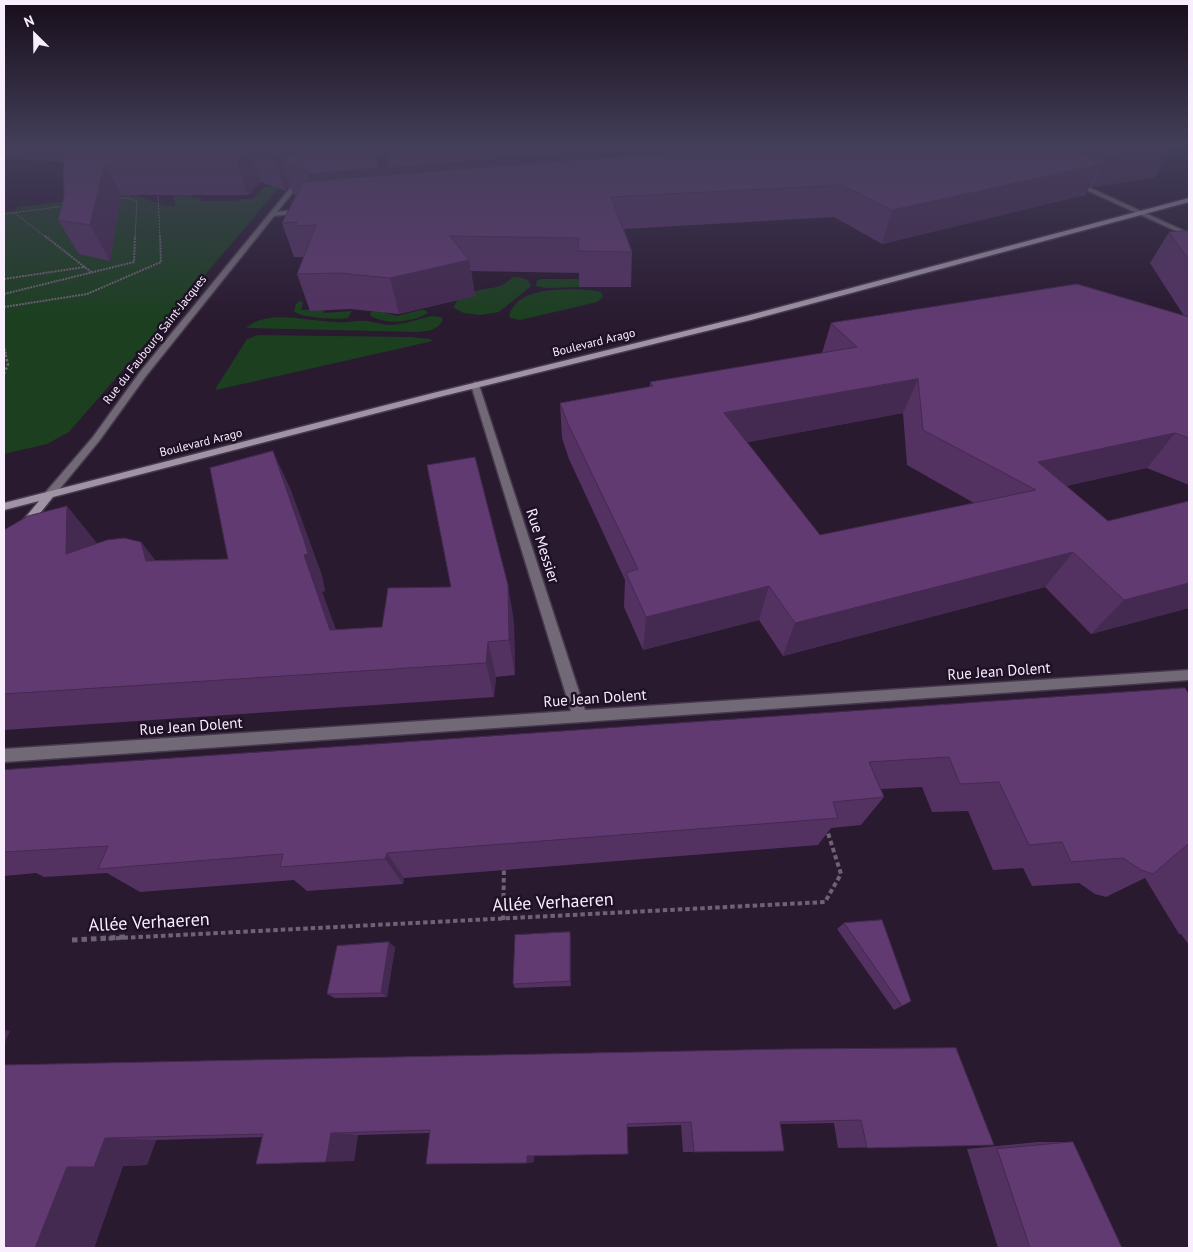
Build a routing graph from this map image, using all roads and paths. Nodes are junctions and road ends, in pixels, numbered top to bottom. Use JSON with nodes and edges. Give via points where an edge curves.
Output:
{"nodes":[{"id":1,"x":137,"y":204,"type":"edge"},
{"id":2,"x":159,"y":204,"type":"edge"},
{"id":3,"x":279,"y":204,"type":"edge"},
{"id":4,"x":1123,"y":204,"type":"edge"},
{"id":5,"x":1171,"y":204,"type":"edge"},
{"id":6,"x":72,"y":205,"type":"edge"},
{"id":7,"x":314,"y":210,"type":"edge"},
{"id":8,"x":1140,"y":212,"type":"junction"},
{"id":9,"x":15,"y":213,"type":"junction"},
{"id":10,"x":4,"y":214,"type":"edge"},
{"id":11,"x":271,"y":214,"type":"junction"},
{"id":12,"x":1189,"y":235,"type":"edge"},
{"id":13,"x":85,"y":267,"type":"junction"},
{"id":14,"x":92,"y":272,"type":"junction"},
{"id":15,"x":4,"y":279,"type":"edge"},
{"id":16,"x":4,"y":294,"type":"edge"},
{"id":17,"x":4,"y":307,"type":"edge"},
{"id":18,"x":4,"y":346,"type":"edge"},
{"id":19,"x":4,"y":374,"type":"edge"},
{"id":20,"x":475,"y":385,"type":"junction"},
{"id":21,"x":49,"y":495,"type":"junction"},
{"id":22,"x":4,"y":506,"type":"edge"},
{"id":23,"x":4,"y":550,"type":"edge"},
{"id":24,"x":1189,"y":675,"type":"edge"},
{"id":25,"x":580,"y":717,"type":"junction"},
{"id":26,"x":4,"y":756,"type":"edge"},
{"id":27,"x":826,"y":828,"type":"edge"},
{"id":28,"x":504,"y":862,"type":"edge"},
{"id":29,"x":504,"y":920,"type":"junction"},
{"id":30,"x":72,"y":940,"type":"dead end"}],
"edges":[{"from":1,"to":14,"type":"path","via":[[134,262]]},
{"from":2,"to":17,"type":"path","via":[[161,262],[87,294]]},
{"from":3,"to":11,"type":"street","name":"Rue du Faubourg Saint-Jacques"},
{"from":4,"to":8,"type":"street"},
{"from":5,"to":8,"type":"main road","name":"Boulevard Arago"},
{"from":6,"to":9,"type":"path"},
{"from":7,"to":11,"type":"street"},
{"from":8,"to":12,"type":"street"},
{"from":8,"to":20,"type":"main road","name":"Boulevard Arago","via":[[758,315]]},
{"from":9,"to":10,"type":"path"},
{"from":9,"to":13,"type":"path"},
{"from":11,"to":21,"type":"street","name":"Rue du Faubourg Saint-Jacques"},
{"from":13,"to":14,"type":"path"},
{"from":13,"to":15,"type":"path"},
{"from":14,"to":16,"type":"path"},
{"from":18,"to":19,"type":"path","via":[[8,364]]},
{"from":20,"to":21,"type":"main road","name":"Boulevard Arago"},
{"from":20,"to":25,"type":"street","name":"Rue Messier"},
{"from":21,"to":22,"type":"main road","name":"Boulevard Arago"},
{"from":21,"to":23,"type":"main road","name":"Rue du Faubourg Saint-Jacques"},
{"from":24,"to":25,"type":"street","name":"Rue Jean Dolent"},
{"from":25,"to":26,"type":"street","name":"Rue Jean Dolent"},
{"from":27,"to":29,"type":"path","name":"Allée Verhaeren","via":[[841,874],[825,902]]},
{"from":28,"to":29,"type":"path"},
{"from":29,"to":30,"type":"path","name":"Allée Verhaeren"}]}
